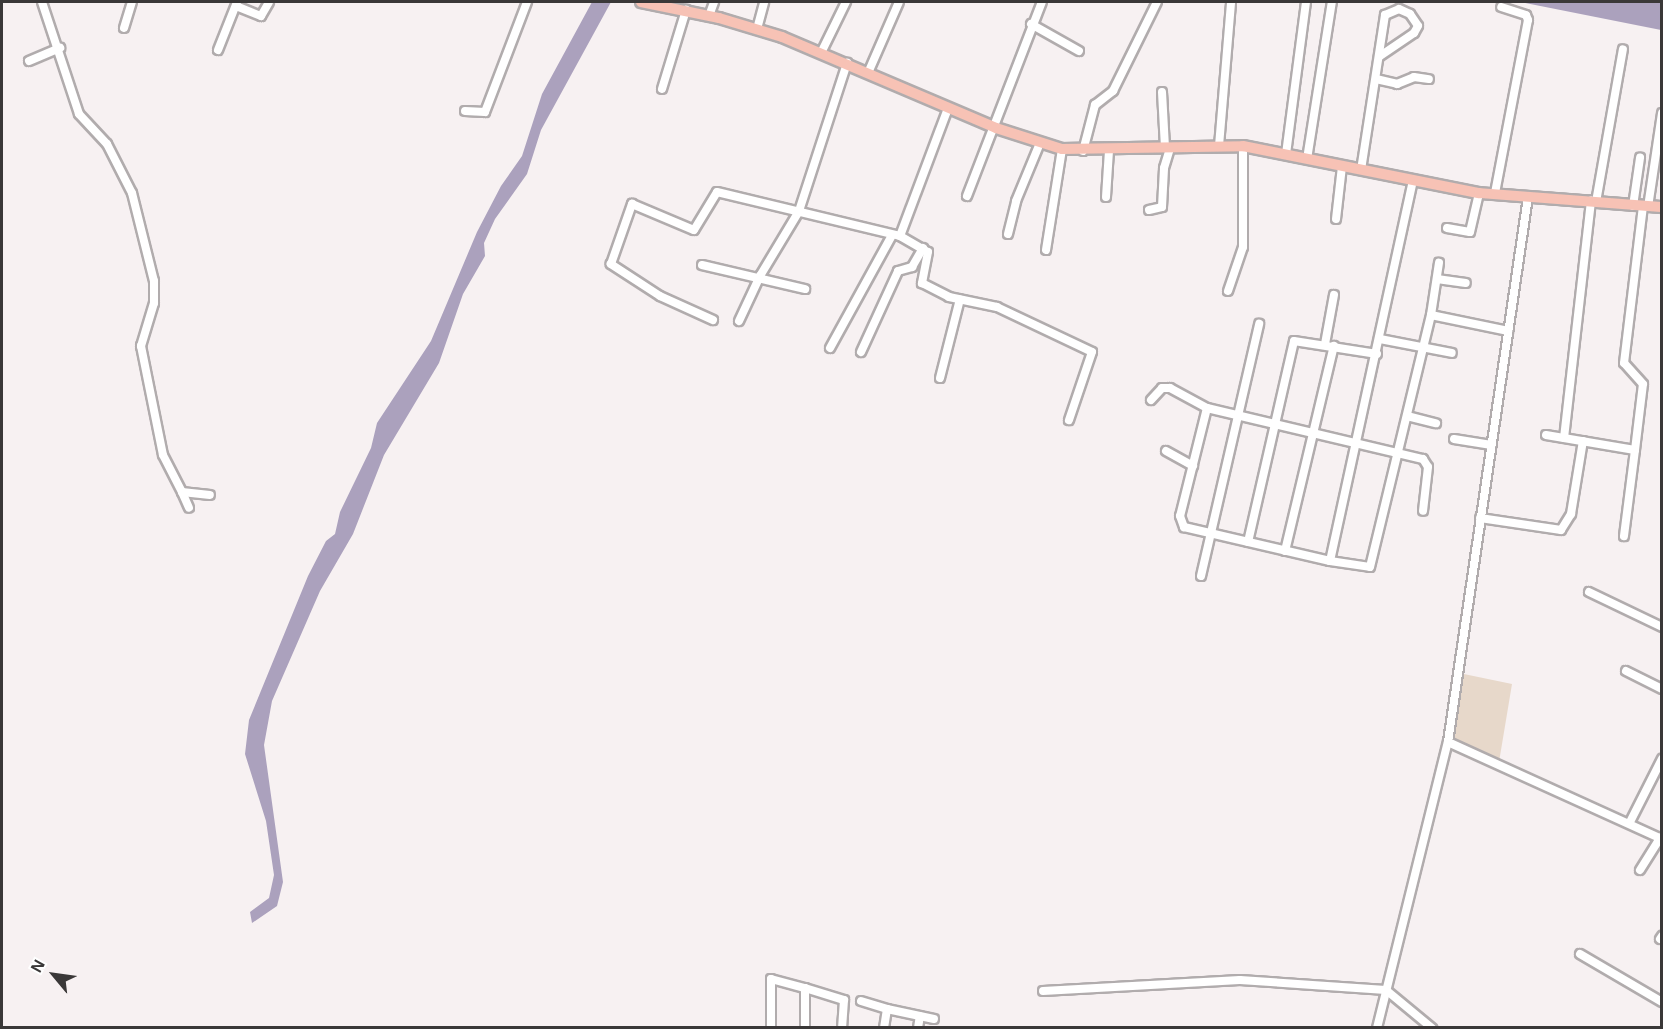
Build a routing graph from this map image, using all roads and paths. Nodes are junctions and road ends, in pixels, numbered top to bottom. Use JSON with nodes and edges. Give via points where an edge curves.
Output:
{"nodes":[{"id":1,"x":42,"y":2,"type":"edge"},
{"id":2,"x":132,"y":2,"type":"edge"},
{"id":3,"x":269,"y":2,"type":"edge"},
{"id":4,"x":527,"y":2,"type":"edge"},
{"id":5,"x":641,"y":2,"type":"edge"},
{"id":6,"x":714,"y":2,"type":"edge"},
{"id":7,"x":764,"y":2,"type":"edge"},
{"id":8,"x":846,"y":2,"type":"edge"},
{"id":9,"x":899,"y":2,"type":"edge"},
{"id":10,"x":1042,"y":2,"type":"edge"},
{"id":11,"x":1157,"y":2,"type":"edge"},
{"id":12,"x":1231,"y":2,"type":"edge"},
{"id":13,"x":1306,"y":2,"type":"edge"},
{"id":14,"x":1332,"y":2,"type":"edge"},
{"id":15,"x":237,"y":4,"type":"edge"},
{"id":16,"x":1501,"y":7,"type":"dead end"},
{"id":17,"x":686,"y":10,"type":"junction"},
{"id":18,"x":709,"y":16,"type":"junction"},
{"id":19,"x":1031,"y":24,"type":"junction"},
{"id":20,"x":124,"y":28,"type":"dead end"},
{"id":21,"x":758,"y":29,"type":"junction"},
{"id":22,"x":60,"y":48,"type":"junction"},
{"id":23,"x":1623,"y":49,"type":"dead end"},
{"id":24,"x":218,"y":50,"type":"dead end"},
{"id":25,"x":1079,"y":51,"type":"dead end"},
{"id":26,"x":821,"y":52,"type":"junction"},
{"id":27,"x":1380,"y":56,"type":"junction"},
{"id":28,"x":28,"y":61,"type":"dead end"},
{"id":29,"x":847,"y":63,"type":"junction"},
{"id":30,"x":868,"y":73,"type":"junction"},
{"id":31,"x":1376,"y":79,"type":"junction"},
{"id":32,"x":1429,"y":79,"type":"dead end"},
{"id":33,"x":662,"y":88,"type":"dead end"},
{"id":34,"x":1162,"y":92,"type":"dead end"},
{"id":35,"x":948,"y":108,"type":"junction"},
{"id":36,"x":465,"y":111,"type":"dead end"},
{"id":37,"x":1662,"y":113,"type":"edge"},
{"id":38,"x":996,"y":128,"type":"junction"},
{"id":39,"x":1040,"y":143,"type":"junction"},
{"id":40,"x":1219,"y":146,"type":"junction"},
{"id":41,"x":1243,"y":146,"type":"junction"},
{"id":42,"x":1168,"y":148,"type":"junction"},
{"id":43,"x":1062,"y":149,"type":"junction"},
{"id":44,"x":1109,"y":150,"type":"junction"},
{"id":45,"x":1083,"y":151,"type":"junction"},
{"id":46,"x":1286,"y":154,"type":"junction"},
{"id":47,"x":1640,"y":158,"type":"dead end"},
{"id":48,"x":1307,"y":159,"type":"junction"},
{"id":49,"x":1342,"y":166,"type":"junction"},
{"id":50,"x":1361,"y":170,"type":"junction"},
{"id":51,"x":1413,"y":181,"type":"junction"},
{"id":52,"x":1479,"y":193,"type":"junction"},
{"id":53,"x":1495,"y":193,"type":"junction"},
{"id":54,"x":967,"y":196,"type":"dead end"},
{"id":55,"x":1106,"y":197,"type":"dead end"},
{"id":56,"x":1528,"y":197,"type":"junction"},
{"id":57,"x":1593,"y":202,"type":"junction"},
{"id":58,"x":1641,"y":206,"type":"junction"},
{"id":59,"x":1662,"y":207,"type":"edge"},
{"id":60,"x":1149,"y":210,"type":"dead end"},
{"id":61,"x":799,"y":212,"type":"junction"},
{"id":62,"x":1336,"y":219,"type":"dead end"},
{"id":63,"x":1447,"y":228,"type":"dead end"},
{"id":64,"x":1008,"y":234,"type":"dead end"},
{"id":65,"x":895,"y":236,"type":"junction"},
{"id":66,"x":923,"y":248,"type":"junction"},
{"id":67,"x":1046,"y":250,"type":"dead end"},
{"id":68,"x":1439,"y":263,"type":"dead end"},
{"id":69,"x":702,"y":265,"type":"dead end"},
{"id":70,"x":760,"y":276,"type":"junction"},
{"id":71,"x":1437,"y":279,"type":"junction"},
{"id":72,"x":1466,"y":283,"type":"dead end"},
{"id":73,"x":806,"y":289,"type":"dead end"},
{"id":74,"x":1228,"y":291,"type":"dead end"},
{"id":75,"x":1334,"y":295,"type":"dead end"},
{"id":76,"x":960,"y":299,"type":"junction"},
{"id":77,"x":1431,"y":315,"type":"junction"},
{"id":78,"x":712,"y":320,"type":"dead end"},
{"id":79,"x":739,"y":321,"type":"dead end"},
{"id":80,"x":1259,"y":324,"type":"dead end"},
{"id":81,"x":1508,"y":331,"type":"junction"},
{"id":82,"x":1380,"y":339,"type":"junction"},
{"id":83,"x":1329,"y":345,"type":"junction"},
{"id":84,"x":1424,"y":347,"type":"junction"},
{"id":85,"x":830,"y":348,"type":"dead end"},
{"id":86,"x":861,"y":352,"type":"dead end"},
{"id":87,"x":1452,"y":353,"type":"dead end"},
{"id":88,"x":1377,"y":354,"type":"junction"},
{"id":89,"x":940,"y":378,"type":"dead end"},
{"id":90,"x":1151,"y":400,"type":"dead end"},
{"id":91,"x":1207,"y":408,"type":"junction"},
{"id":92,"x":1241,"y":416,"type":"junction"},
{"id":93,"x":1407,"y":416,"type":"junction"},
{"id":94,"x":1069,"y":420,"type":"dead end"},
{"id":95,"x":1436,"y":423,"type":"dead end"},
{"id":96,"x":1275,"y":424,"type":"junction"},
{"id":97,"x":1314,"y":434,"type":"junction"},
{"id":98,"x":1546,"y":435,"type":"dead end"},
{"id":99,"x":1564,"y":438,"type":"junction"},
{"id":100,"x":1454,"y":439,"type":"dead end"},
{"id":101,"x":1583,"y":441,"type":"junction"},
{"id":102,"x":1357,"y":444,"type":"junction"},
{"id":103,"x":1492,"y":445,"type":"junction"},
{"id":104,"x":1635,"y":450,"type":"junction"},
{"id":105,"x":1166,"y":451,"type":"dead end"},
{"id":106,"x":1400,"y":454,"type":"junction"},
{"id":107,"x":1193,"y":466,"type":"junction"},
{"id":108,"x":182,"y":492,"type":"junction"},
{"id":109,"x":210,"y":495,"type":"dead end"},
{"id":110,"x":189,"y":508,"type":"dead end"},
{"id":111,"x":1423,"y":511,"type":"dead end"},
{"id":112,"x":1480,"y":518,"type":"junction"},
{"id":113,"x":1212,"y":533,"type":"junction"},
{"id":114,"x":1624,"y":536,"type":"dead end"},
{"id":115,"x":1248,"y":542,"type":"junction"},
{"id":116,"x":1285,"y":550,"type":"junction"},
{"id":117,"x":1330,"y":561,"type":"junction"},
{"id":118,"x":1201,"y":576,"type":"dead end"},
{"id":119,"x":1589,"y":592,"type":"dead end"},
{"id":120,"x":1662,"y":627,"type":"edge"},
{"id":121,"x":1626,"y":670,"type":"dead end"},
{"id":122,"x":1662,"y":689,"type":"edge"},
{"id":123,"x":1448,"y":742,"type":"junction"},
{"id":124,"x":1662,"y":759,"type":"edge"},
{"id":125,"x":1630,"y":822,"type":"junction"},
{"id":126,"x":1661,"y":838,"type":"edge"},
{"id":127,"x":1640,"y":870,"type":"dead end"},
{"id":128,"x":1580,"y":954,"type":"dead end"},
{"id":129,"x":805,"y":988,"type":"junction"},
{"id":130,"x":1386,"y":990,"type":"junction"},
{"id":131,"x":1043,"y":991,"type":"dead end"},
{"id":132,"x":861,"y":1001,"type":"dead end"},
{"id":133,"x":1662,"y":1002,"type":"edge"},
{"id":134,"x":887,"y":1009,"type":"junction"},
{"id":135,"x":920,"y":1016,"type":"junction"},
{"id":136,"x":934,"y":1019,"type":"dead end"},
{"id":137,"x":771,"y":1028,"type":"edge"},
{"id":138,"x":805,"y":1028,"type":"edge"},
{"id":139,"x":842,"y":1028,"type":"edge"},
{"id":140,"x":884,"y":1028,"type":"edge"},
{"id":141,"x":918,"y":1028,"type":"edge"},
{"id":142,"x":1377,"y":1028,"type":"edge"},
{"id":143,"x":1432,"y":1028,"type":"edge"}],
"edges":[{"from":1,"to":22,"type":"street"},
{"from":2,"to":20,"type":"street"},
{"from":3,"to":15,"type":"street","via":[[261,16]]},
{"from":4,"to":36,"type":"street","via":[[486,112]]},
{"from":5,"to":17,"type":"main road"},
{"from":6,"to":18,"type":"street"},
{"from":7,"to":21,"type":"street"},
{"from":8,"to":26,"type":"street"},
{"from":9,"to":30,"type":"street"},
{"from":10,"to":19,"type":"street"},
{"from":11,"to":45,"type":"street","via":[[1113,91],[1095,105]]},
{"from":12,"to":40,"type":"street"},
{"from":13,"to":46,"type":"street"},
{"from":14,"to":48,"type":"street"},
{"from":15,"to":24,"type":"street"},
{"from":16,"to":53,"type":"street","via":[[1526,15],[1528,20]]},
{"from":17,"to":18,"type":"main road"},
{"from":17,"to":33,"type":"street"},
{"from":18,"to":21,"type":"main road"},
{"from":19,"to":25,"type":"street"},
{"from":19,"to":38,"type":"street"},
{"from":21,"to":26,"type":"main road"},
{"from":22,"to":28,"type":"street"},
{"from":22,"to":108,"type":"street","via":[[79,114],[107,144],[132,193],[154,287],[154,303],[141,341],[143,363],[161,448]]},
{"from":23,"to":57,"type":"street"},
{"from":26,"to":29,"type":"main road"},
{"from":27,"to":27,"type":"street","via":[[1414,33],[1418,26],[1410,14],[1399,9],[1385,14]]},
{"from":27,"to":31,"type":"street"},
{"from":29,"to":30,"type":"main road"},
{"from":29,"to":61,"type":"street"},
{"from":30,"to":35,"type":"main road"},
{"from":31,"to":32,"type":"street","via":[[1397,84],[1414,77]]},
{"from":31,"to":50,"type":"street"},
{"from":34,"to":42,"type":"street"},
{"from":35,"to":38,"type":"main road"},
{"from":35,"to":65,"type":"street"},
{"from":37,"to":58,"type":"street"},
{"from":38,"to":39,"type":"main road"},
{"from":38,"to":54,"type":"street"},
{"from":39,"to":43,"type":"main road"},
{"from":39,"to":64,"type":"street","via":[[1016,201]]},
{"from":40,"to":41,"type":"main road"},
{"from":40,"to":42,"type":"main road"},
{"from":41,"to":46,"type":"main road"},
{"from":41,"to":74,"type":"street","via":[[1243,247]]},
{"from":42,"to":44,"type":"main road"},
{"from":42,"to":60,"type":"street","via":[[1162,207]]},
{"from":43,"to":45,"type":"main road"},
{"from":43,"to":67,"type":"street"},
{"from":44,"to":45,"type":"main road"},
{"from":44,"to":55,"type":"street"},
{"from":46,"to":48,"type":"main road"},
{"from":47,"to":58,"type":"street"},
{"from":48,"to":49,"type":"main road"},
{"from":49,"to":50,"type":"main road"},
{"from":49,"to":62,"type":"street"},
{"from":50,"to":51,"type":"main road"},
{"from":51,"to":52,"type":"main road"},
{"from":51,"to":82,"type":"street"},
{"from":52,"to":53,"type":"main road"},
{"from":52,"to":63,"type":"street","via":[[1470,232]]},
{"from":53,"to":56,"type":"main road"},
{"from":56,"to":57,"type":"main road"},
{"from":56,"to":81,"type":"street"},
{"from":57,"to":58,"type":"main road"},
{"from":57,"to":99,"type":"street"},
{"from":58,"to":59,"type":"main road"},
{"from":58,"to":104,"type":"street","via":[[1624,363],[1643,384]]},
{"from":61,"to":65,"type":"street"},
{"from":61,"to":70,"type":"street"},
{"from":61,"to":78,"type":"street","via":[[717,192],[694,230],[632,204],[611,264],[660,296]]},
{"from":65,"to":66,"type":"street"},
{"from":65,"to":85,"type":"street"},
{"from":66,"to":76,"type":"street","via":[[929,254],[921,282]]},
{"from":66,"to":86,"type":"street","via":[[912,267],[898,271]]},
{"from":68,"to":71,"type":"street"},
{"from":69,"to":70,"type":"street"},
{"from":70,"to":73,"type":"street"},
{"from":70,"to":79,"type":"street"},
{"from":71,"to":72,"type":"street"},
{"from":71,"to":77,"type":"street"},
{"from":75,"to":83,"type":"street"},
{"from":76,"to":89,"type":"street"},
{"from":76,"to":94,"type":"street","via":[[997,307],[1092,352]]},
{"from":77,"to":81,"type":"street"},
{"from":77,"to":84,"type":"street"},
{"from":80,"to":92,"type":"street"},
{"from":81,"to":103,"type":"street"},
{"from":82,"to":84,"type":"street"},
{"from":82,"to":88,"type":"street"},
{"from":83,"to":88,"type":"street"},
{"from":83,"to":96,"type":"street","via":[[1294,341]]},
{"from":83,"to":97,"type":"street"},
{"from":84,"to":87,"type":"street"},
{"from":84,"to":93,"type":"street"},
{"from":88,"to":102,"type":"street"},
{"from":90,"to":91,"type":"street","via":[[1162,388],[1170,388]]},
{"from":91,"to":92,"type":"street"},
{"from":91,"to":107,"type":"street"},
{"from":92,"to":96,"type":"street"},
{"from":92,"to":113,"type":"street"},
{"from":93,"to":95,"type":"street"},
{"from":93,"to":106,"type":"street"},
{"from":96,"to":97,"type":"street"},
{"from":96,"to":115,"type":"street"},
{"from":97,"to":102,"type":"street"},
{"from":97,"to":116,"type":"street"},
{"from":98,"to":99,"type":"street"},
{"from":99,"to":101,"type":"street"},
{"from":100,"to":103,"type":"street"},
{"from":101,"to":104,"type":"street"},
{"from":101,"to":112,"type":"street","via":[[1571,514],[1561,530]]},
{"from":102,"to":106,"type":"street"},
{"from":102,"to":117,"type":"street"},
{"from":103,"to":112,"type":"street"},
{"from":104,"to":114,"type":"street"},
{"from":105,"to":107,"type":"street"},
{"from":106,"to":111,"type":"street","via":[[1423,459],[1427,464]]},
{"from":106,"to":117,"type":"street","via":[[1372,564],[1364,568]]},
{"from":107,"to":113,"type":"street","via":[[1180,522],[1184,527]]},
{"from":108,"to":109,"type":"street"},
{"from":108,"to":110,"type":"street"},
{"from":112,"to":123,"type":"street"},
{"from":113,"to":115,"type":"street"},
{"from":113,"to":118,"type":"street"},
{"from":115,"to":116,"type":"street"},
{"from":116,"to":117,"type":"street"},
{"from":119,"to":120,"type":"street"},
{"from":121,"to":122,"type":"street"},
{"from":123,"to":125,"type":"street"},
{"from":123,"to":130,"type":"street"},
{"from":124,"to":125,"type":"street"},
{"from":125,"to":126,"type":"street"},
{"from":126,"to":127,"type":"street"},
{"from":128,"to":133,"type":"street"},
{"from":129,"to":137,"type":"street","via":[[771,979]]},
{"from":129,"to":138,"type":"street"},
{"from":129,"to":139,"type":"street","via":[[844,1000]]},
{"from":130,"to":131,"type":"street","via":[[1240,980]]},
{"from":130,"to":142,"type":"street"},
{"from":130,"to":143,"type":"street"},
{"from":132,"to":134,"type":"street"},
{"from":134,"to":135,"type":"street"},
{"from":134,"to":140,"type":"street"},
{"from":135,"to":136,"type":"street"},
{"from":135,"to":141,"type":"street"}]}
